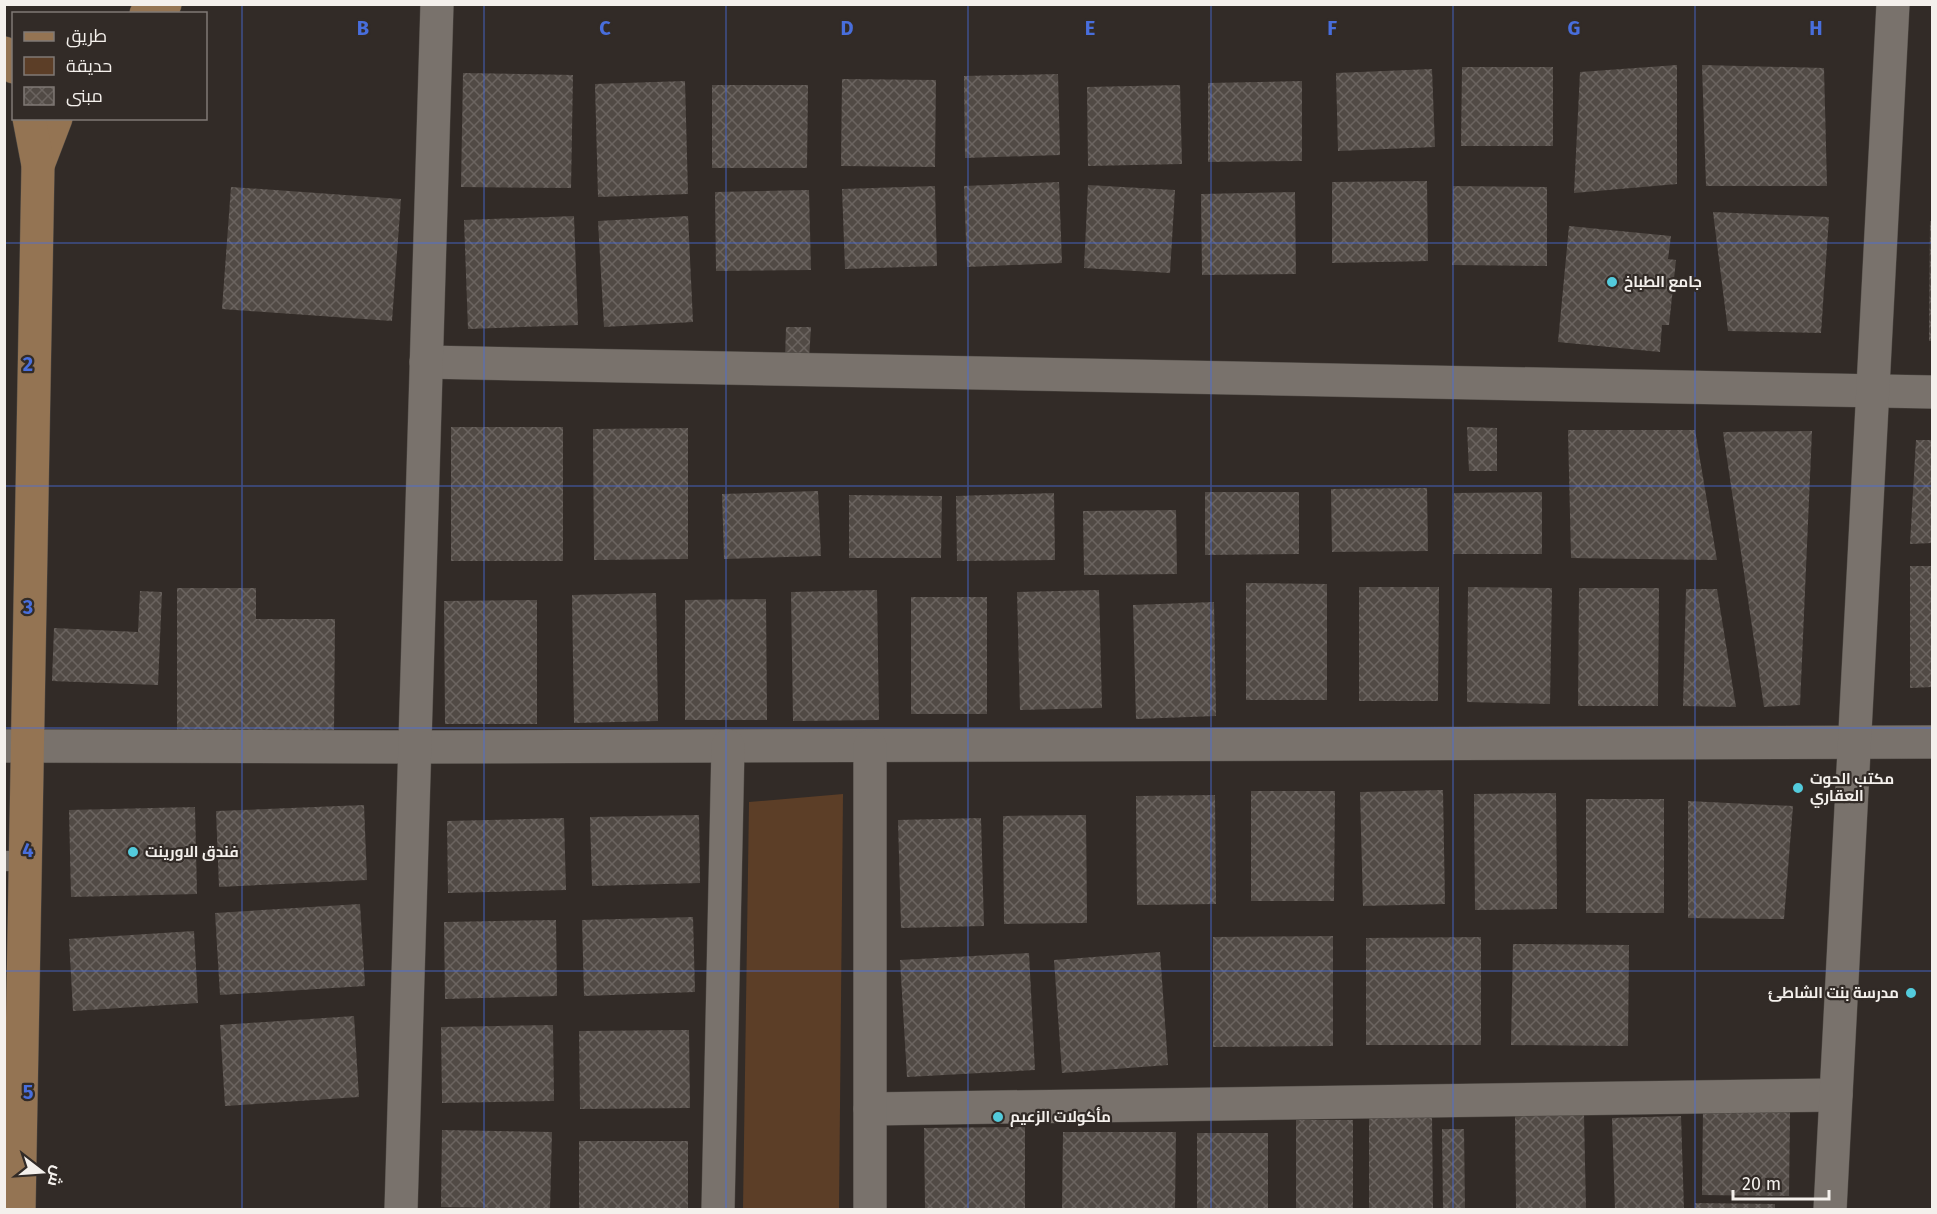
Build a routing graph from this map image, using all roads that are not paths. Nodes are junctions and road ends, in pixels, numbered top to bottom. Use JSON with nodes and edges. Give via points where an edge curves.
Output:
{"nodes":[{"id":1,"x":165,"y":4,"type":"edge"},
{"id":2,"x":437,"y":4,"type":"edge"},
{"id":3,"x":1893,"y":4,"type":"edge"},
{"id":4,"x":150,"y":12,"type":"edge"},
{"id":5,"x":29,"y":120,"type":"edge"},
{"id":6,"x":55,"y":120,"type":"edge"},
{"id":7,"x":38,"y":165,"type":"junction"},
{"id":8,"x":426,"y":362,"type":"junction"},
{"id":9,"x":1872,"y":391,"type":"junction"},
{"id":10,"x":1932,"y":392,"type":"edge"},
{"id":11,"x":1854,"y":742,"type":"junction"},
{"id":12,"x":1932,"y":742,"type":"edge"},
{"id":13,"x":16,"y":746,"type":"edge"},
{"id":14,"x":728,"y":746,"type":"junction"},
{"id":15,"x":870,"y":746,"type":"junction"},
{"id":16,"x":415,"y":747,"type":"junction"},
{"id":17,"x":15,"y":861,"type":"edge"},
{"id":18,"x":1836,"y":1095,"type":"junction"},
{"id":19,"x":870,"y":1109,"type":"junction"},
{"id":20,"x":19,"y":1209,"type":"edge"},
{"id":21,"x":401,"y":1209,"type":"edge"},
{"id":22,"x":717,"y":1209,"type":"edge"},
{"id":23,"x":870,"y":1209,"type":"edge"},
{"id":24,"x":1830,"y":1209,"type":"edge"}],
"edges":[{"from":1,"to":4,"type":"main road"},
{"from":2,"to":8,"type":"street"},
{"from":3,"to":9,"type":"street"},
{"from":5,"to":7,"type":"main road"},
{"from":6,"to":7,"type":"main road"},
{"from":7,"to":13,"type":"main road"},
{"from":8,"to":9,"type":"street"},
{"from":8,"to":16,"type":"street"},
{"from":9,"to":10,"type":"street"},
{"from":9,"to":11,"type":"street"},
{"from":11,"to":12,"type":"street"},
{"from":11,"to":15,"type":"street"},
{"from":11,"to":18,"type":"street"},
{"from":13,"to":16,"type":"street"},
{"from":13,"to":17,"type":"main road"},
{"from":14,"to":15,"type":"street"},
{"from":14,"to":16,"type":"street"},
{"from":14,"to":22,"type":"street"},
{"from":15,"to":19,"type":"street"},
{"from":16,"to":21,"type":"street"},
{"from":17,"to":20,"type":"main road"},
{"from":18,"to":19,"type":"street"},
{"from":18,"to":24,"type":"street"},
{"from":19,"to":23,"type":"street"}]}
